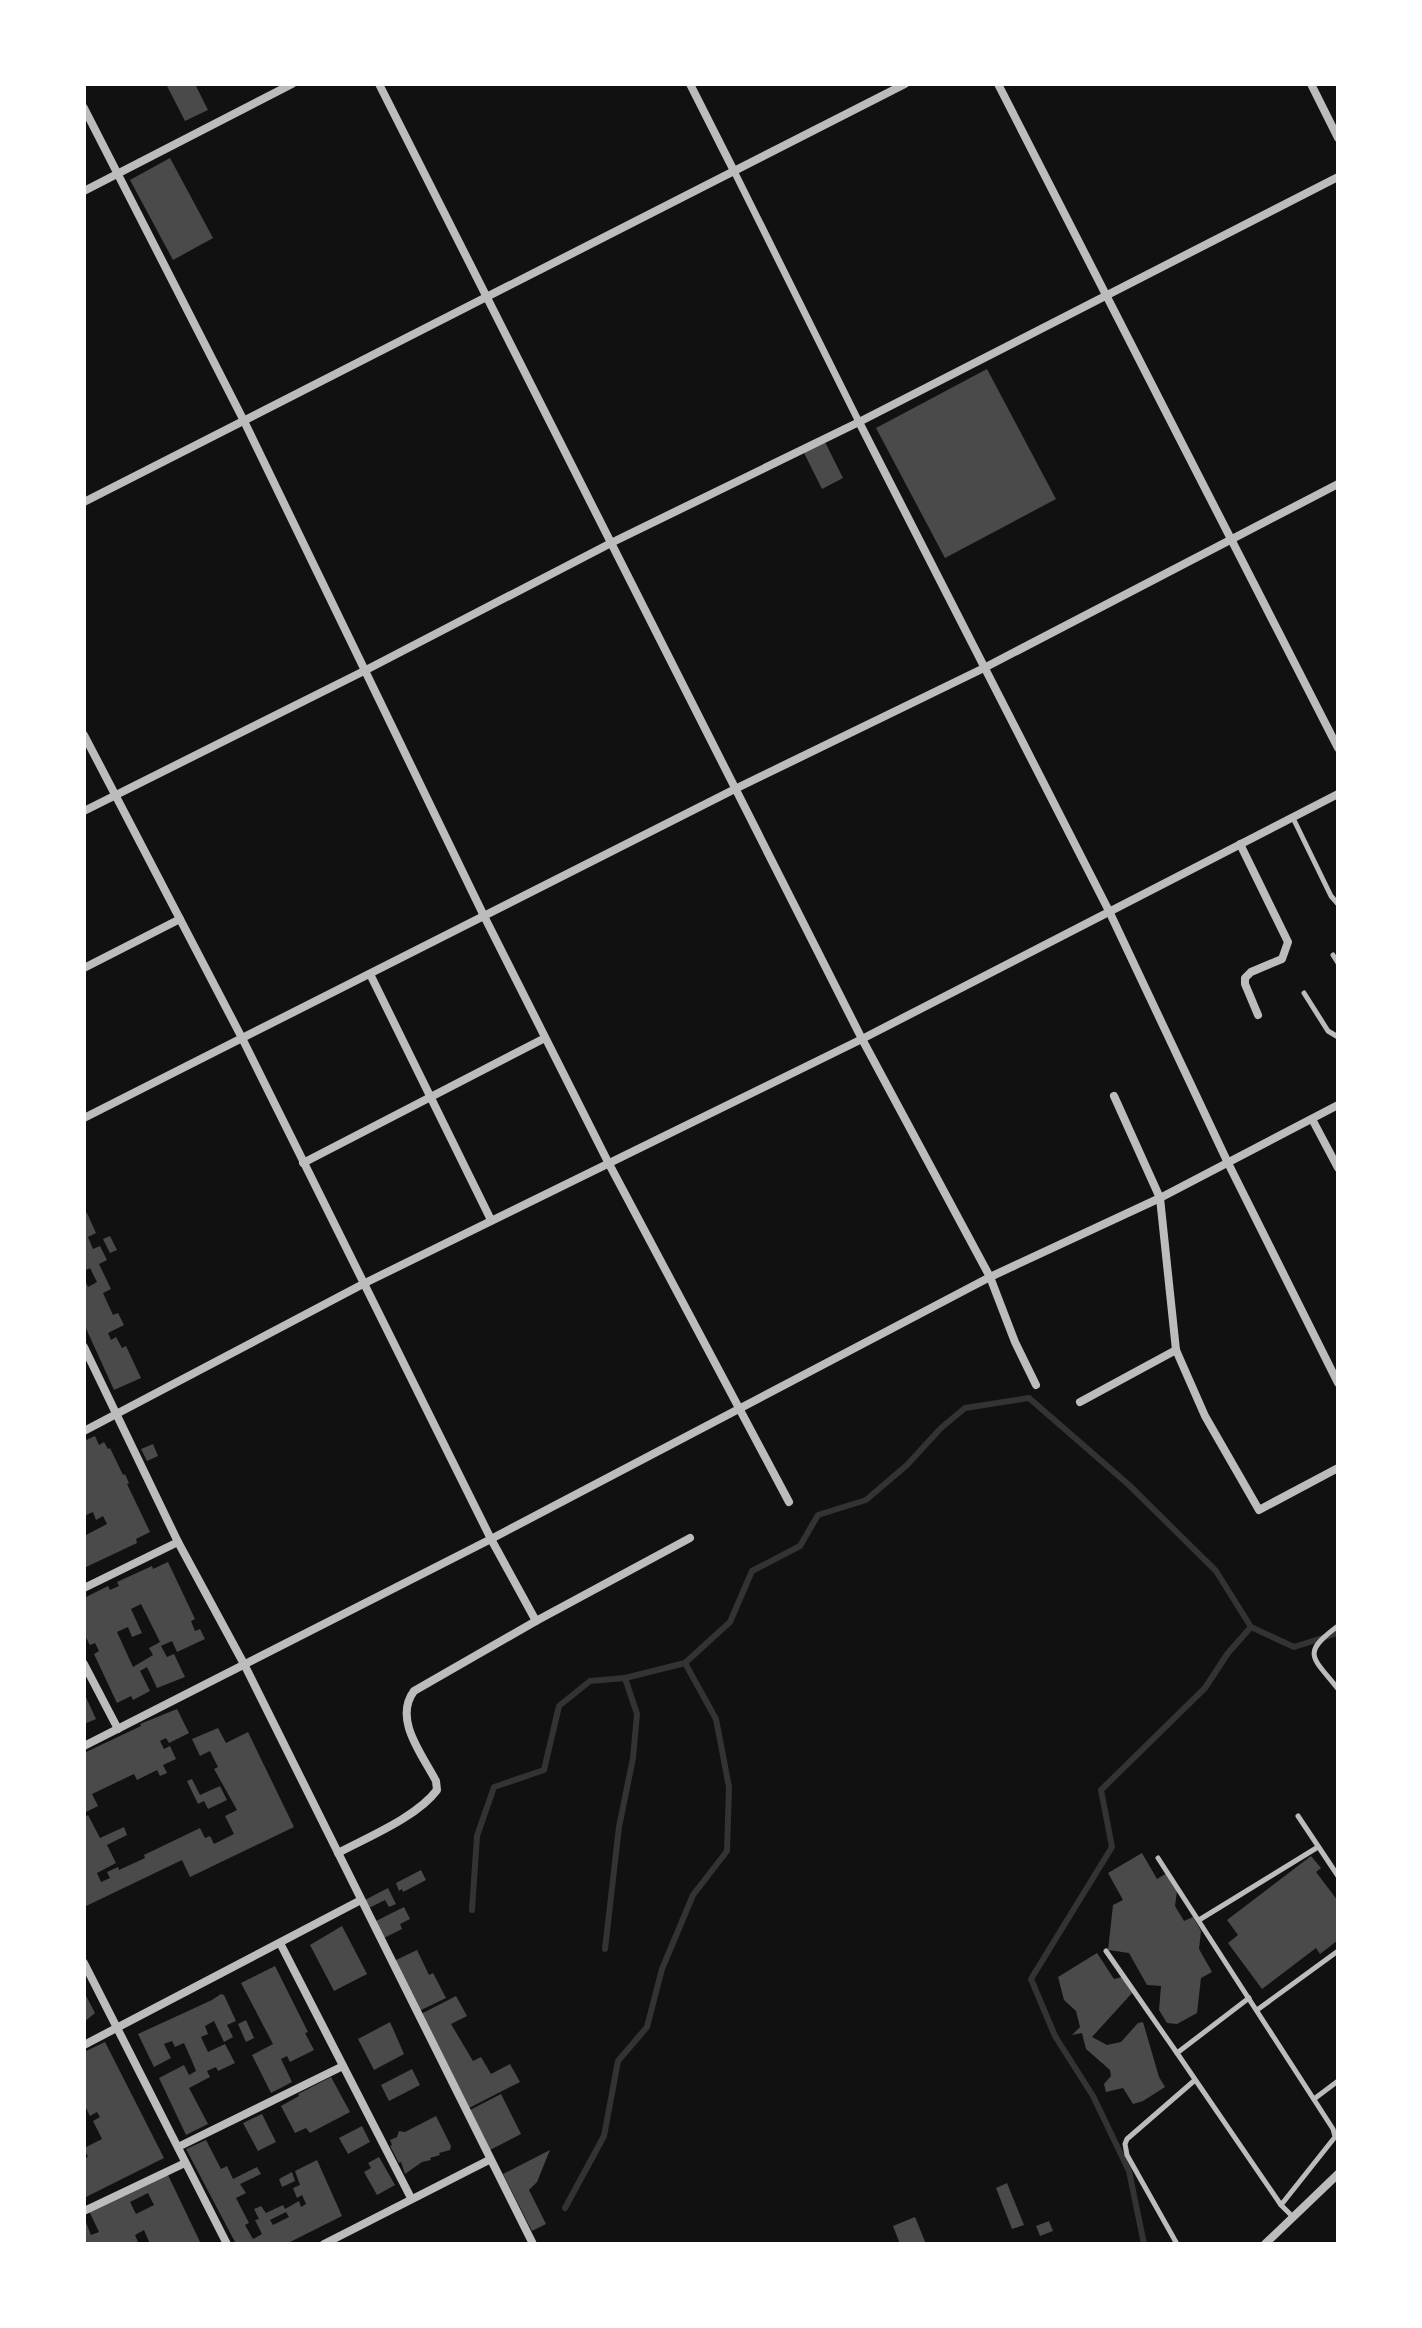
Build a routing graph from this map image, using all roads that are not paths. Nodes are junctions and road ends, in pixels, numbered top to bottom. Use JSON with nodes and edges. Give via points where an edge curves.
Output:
{"nodes":[{"id":1,"x":292,"y":84,"type":"edge"},
{"id":2,"x":379,"y":84,"type":"edge"},
{"id":3,"x":690,"y":84,"type":"edge"},
{"id":4,"x":905,"y":84,"type":"edge"},
{"id":5,"x":998,"y":84,"type":"edge"},
{"id":6,"x":1311,"y":84,"type":"edge"},
{"id":7,"x":84,"y":108,"type":"edge"},
{"id":8,"x":1338,"y":138,"type":"edge"},
{"id":9,"x":734,"y":171,"type":"junction"},
{"id":10,"x":117,"y":174,"type":"junction"},
{"id":11,"x":1338,"y":177,"type":"edge"},
{"id":12,"x":84,"y":191,"type":"edge"},
{"id":13,"x":489,"y":296,"type":"junction"},
{"id":14,"x":1106,"y":296,"type":"junction"},
{"id":15,"x":244,"y":421,"type":"junction"},
{"id":16,"x":859,"y":422,"type":"junction"},
{"id":17,"x":1338,"y":484,"type":"edge"},
{"id":18,"x":84,"y":502,"type":"edge"},
{"id":19,"x":1234,"y":540,"type":"junction"},
{"id":20,"x":613,"y":542,"type":"junction"},
{"id":21,"x":984,"y":668,"type":"junction"},
{"id":22,"x":364,"y":671,"type":"junction"},
{"id":23,"x":84,"y":735,"type":"edge"},
{"id":24,"x":1338,"y":748,"type":"edge"},
{"id":25,"x":735,"y":789,"type":"junction"},
{"id":26,"x":1338,"y":794,"type":"edge"},
{"id":27,"x":115,"y":796,"type":"junction"},
{"id":28,"x":84,"y":811,"type":"edge"},
{"id":29,"x":1293,"y":818,"type":"junction"},
{"id":30,"x":1240,"y":844,"type":"junction"},
{"id":31,"x":1338,"y":904,"type":"edge"},
{"id":32,"x":1109,"y":911,"type":"junction"},
{"id":33,"x":484,"y":916,"type":"junction"},
{"id":34,"x":180,"y":919,"type":"junction"},
{"id":35,"x":1333,"y":955,"type":"dead end"},
{"id":36,"x":1338,"y":963,"type":"edge"},
{"id":37,"x":84,"y":968,"type":"edge"},
{"id":38,"x":370,"y":974,"type":"junction"},
{"id":39,"x":1304,"y":993,"type":"dead end"},
{"id":40,"x":1258,"y":1015,"type":"dead end"},
{"id":41,"x":1338,"y":1037,"type":"edge"},
{"id":42,"x":242,"y":1038,"type":"junction"},
{"id":43,"x":545,"y":1038,"type":"junction"},
{"id":44,"x":862,"y":1039,"type":"junction"},
{"id":45,"x":1114,"y":1096,"type":"dead end"},
{"id":46,"x":430,"y":1098,"type":"junction"},
{"id":47,"x":1338,"y":1105,"type":"edge"},
{"id":48,"x":84,"y":1118,"type":"edge"},
{"id":49,"x":1312,"y":1119,"type":"junction"},
{"id":50,"x":608,"y":1162,"type":"junction"},
{"id":51,"x":303,"y":1163,"type":"junction"},
{"id":52,"x":1228,"y":1163,"type":"junction"},
{"id":53,"x":1338,"y":1168,"type":"edge"},
{"id":54,"x":1160,"y":1198,"type":"junction"},
{"id":55,"x":491,"y":1220,"type":"junction"},
{"id":56,"x":990,"y":1277,"type":"junction"},
{"id":57,"x":365,"y":1283,"type":"junction"},
{"id":58,"x":84,"y":1347,"type":"edge"},
{"id":59,"x":1176,"y":1350,"type":"junction"},
{"id":60,"x":1338,"y":1383,"type":"edge"},
{"id":61,"x":1036,"y":1385,"type":"dead end"},
{"id":62,"x":1080,"y":1402,"type":"dead end"},
{"id":63,"x":740,"y":1409,"type":"junction"},
{"id":64,"x":117,"y":1415,"type":"junction"},
{"id":65,"x":84,"y":1431,"type":"edge"},
{"id":66,"x":1338,"y":1468,"type":"edge"},
{"id":67,"x":789,"y":1502,"type":"dead end"},
{"id":68,"x":690,"y":1538,"type":"dead end"},
{"id":69,"x":491,"y":1539,"type":"junction"},
{"id":70,"x":178,"y":1542,"type":"junction"},
{"id":71,"x":84,"y":1588,"type":"edge"},
{"id":72,"x":536,"y":1621,"type":"junction"},
{"id":73,"x":1338,"y":1626,"type":"edge"},
{"id":74,"x":84,"y":1664,"type":"edge"},
{"id":75,"x":244,"y":1664,"type":"junction"},
{"id":76,"x":1338,"y":1689,"type":"edge"},
{"id":77,"x":118,"y":1729,"type":"junction"},
{"id":78,"x":84,"y":1746,"type":"edge"},
{"id":79,"x":1298,"y":1816,"type":"dead end"},
{"id":80,"x":1318,"y":1847,"type":"junction"},
{"id":81,"x":338,"y":1853,"type":"junction"},
{"id":82,"x":1158,"y":1858,"type":"dead end"},
{"id":83,"x":1338,"y":1876,"type":"edge"},
{"id":84,"x":361,"y":1900,"type":"junction"},
{"id":85,"x":1199,"y":1920,"type":"junction"},
{"id":86,"x":280,"y":1943,"type":"junction"},
{"id":87,"x":1106,"y":1951,"type":"dead end"},
{"id":88,"x":1338,"y":1951,"type":"edge"},
{"id":89,"x":84,"y":1963,"type":"edge"},
{"id":90,"x":1249,"y":1998,"type":"junction"},
{"id":91,"x":1257,"y":2010,"type":"junction"},
{"id":92,"x":117,"y":2028,"type":"junction"},
{"id":93,"x":84,"y":2045,"type":"edge"},
{"id":94,"x":1177,"y":2053,"type":"junction"},
{"id":95,"x":343,"y":2066,"type":"junction"},
{"id":96,"x":1195,"y":2080,"type":"junction"},
{"id":97,"x":1338,"y":2081,"type":"edge"},
{"id":98,"x":1314,"y":2099,"type":"junction"},
{"id":99,"x":178,"y":2147,"type":"junction"},
{"id":100,"x":489,"y":2160,"type":"junction"},
{"id":101,"x":185,"y":2163,"type":"junction"},
{"id":102,"x":1338,"y":2174,"type":"edge"},
{"id":103,"x":411,"y":2198,"type":"junction"},
{"id":104,"x":1281,"y":2205,"type":"junction"},
{"id":105,"x":84,"y":2211,"type":"edge"},
{"id":106,"x":1292,"y":2216,"type":"junction"},
{"id":107,"x":1169,"y":2232,"type":"junction"},
{"id":108,"x":227,"y":2244,"type":"edge"},
{"id":109,"x":324,"y":2244,"type":"edge"},
{"id":110,"x":533,"y":2244,"type":"edge"},
{"id":111,"x":1168,"y":2244,"type":"edge"},
{"id":112,"x":1177,"y":2244,"type":"edge"},
{"id":113,"x":1265,"y":2244,"type":"edge"}],
"edges":[{"from":1,"to":10,"type":"street"},
{"from":2,"to":13,"type":"street"},
{"from":3,"to":9,"type":"street"},
{"from":4,"to":9,"type":"street"},
{"from":5,"to":14,"type":"street"},
{"from":6,"to":8,"type":"street"},
{"from":7,"to":10,"type":"street"},
{"from":9,"to":13,"type":"street"},
{"from":9,"to":16,"type":"street"},
{"from":10,"to":12,"type":"street"},
{"from":10,"to":15,"type":"street"},
{"from":11,"to":14,"type":"street"},
{"from":13,"to":15,"type":"street"},
{"from":13,"to":20,"type":"street"},
{"from":14,"to":16,"type":"street"},
{"from":14,"to":19,"type":"street"},
{"from":15,"to":18,"type":"street"},
{"from":15,"to":22,"type":"street"},
{"from":16,"to":20,"type":"street"},
{"from":16,"to":21,"type":"street"},
{"from":17,"to":19,"type":"street"},
{"from":19,"to":21,"type":"street"},
{"from":19,"to":24,"type":"street"},
{"from":20,"to":22,"type":"street"},
{"from":20,"to":25,"type":"street"},
{"from":21,"to":25,"type":"street"},
{"from":21,"to":32,"type":"street"},
{"from":22,"to":27,"type":"street"},
{"from":22,"to":33,"type":"street"},
{"from":23,"to":27,"type":"street"},
{"from":25,"to":33,"type":"street"},
{"from":25,"to":44,"type":"street"},
{"from":26,"to":29,"type":"street"},
{"from":27,"to":28,"type":"street"},
{"from":27,"to":34,"type":"street"},
{"from":29,"to":30,"type":"street"},
{"from":29,"to":31,"type":"lane"},
{"from":30,"to":32,"type":"street"},
{"from":30,"to":40,"type":"street","via":[[1288,942],[1282,959],[1245,978]]},
{"from":32,"to":44,"type":"street"},
{"from":32,"to":52,"type":"street"},
{"from":33,"to":38,"type":"street"},
{"from":33,"to":43,"type":"street"},
{"from":34,"to":37,"type":"street"},
{"from":34,"to":42,"type":"street"},
{"from":35,"to":36,"type":"lane"},
{"from":38,"to":42,"type":"street"},
{"from":38,"to":46,"type":"street"},
{"from":39,"to":41,"type":"lane","via":[[1328,1031]]},
{"from":42,"to":48,"type":"street"},
{"from":42,"to":51,"type":"street"},
{"from":43,"to":46,"type":"street"},
{"from":43,"to":50,"type":"street"},
{"from":44,"to":50,"type":"street"},
{"from":44,"to":56,"type":"street"},
{"from":45,"to":54,"type":"street"},
{"from":46,"to":51,"type":"street"},
{"from":46,"to":55,"type":"street"},
{"from":47,"to":49,"type":"street"},
{"from":49,"to":52,"type":"street"},
{"from":49,"to":53,"type":"street"},
{"from":50,"to":55,"type":"street"},
{"from":50,"to":63,"type":"street"},
{"from":51,"to":57,"type":"street"},
{"from":52,"to":54,"type":"street"},
{"from":52,"to":60,"type":"street"},
{"from":54,"to":56,"type":"street"},
{"from":54,"to":59,"type":"street"},
{"from":55,"to":57,"type":"street"},
{"from":56,"to":61,"type":"street"},
{"from":56,"to":63,"type":"street"},
{"from":57,"to":64,"type":"street"},
{"from":57,"to":69,"type":"street"},
{"from":58,"to":64,"type":"street"},
{"from":59,"to":62,"type":"street"},
{"from":59,"to":66,"type":"street","via":[[1205,1416],[1259,1510]]},
{"from":63,"to":67,"type":"street"},
{"from":63,"to":69,"type":"street"},
{"from":64,"to":65,"type":"street"},
{"from":64,"to":70,"type":"street"},
{"from":68,"to":72,"type":"street"},
{"from":69,"to":72,"type":"street"},
{"from":69,"to":75,"type":"street"},
{"from":70,"to":71,"type":"street"},
{"from":70,"to":75,"type":"street"},
{"from":72,"to":81,"type":"street","via":[[414,1691],[406,1701],[406,1723],[437,1790],[416,1809]]},
{"from":73,"to":76,"type":"lane","via":[[1317,1641],[1313,1654]]},
{"from":74,"to":77,"type":"street"},
{"from":75,"to":77,"type":"street"},
{"from":75,"to":81,"type":"street"},
{"from":77,"to":78,"type":"street"},
{"from":79,"to":80,"type":"lane"},
{"from":80,"to":83,"type":"lane"},
{"from":80,"to":85,"type":"lane"},
{"from":81,"to":84,"type":"street"},
{"from":82,"to":85,"type":"lane"},
{"from":84,"to":86,"type":"street"},
{"from":84,"to":100,"type":"street"},
{"from":85,"to":90,"type":"lane"},
{"from":86,"to":92,"type":"street"},
{"from":86,"to":95,"type":"street"},
{"from":87,"to":94,"type":"lane"},
{"from":88,"to":91,"type":"lane"},
{"from":89,"to":92,"type":"street"},
{"from":90,"to":91,"type":"lane"},
{"from":90,"to":94,"type":"lane"},
{"from":91,"to":98,"type":"lane"},
{"from":92,"to":93,"type":"street"},
{"from":92,"to":99,"type":"street"},
{"from":94,"to":96,"type":"lane"},
{"from":95,"to":99,"type":"street"},
{"from":95,"to":103,"type":"street"},
{"from":96,"to":104,"type":"lane"},
{"from":96,"to":107,"type":"lane","via":[[1125,2144]]},
{"from":97,"to":98,"type":"lane"},
{"from":98,"to":104,"type":"lane","via":[[1335,2137]]},
{"from":99,"to":101,"type":"street"},
{"from":100,"to":103,"type":"street"},
{"from":100,"to":110,"type":"street"},
{"from":101,"to":105,"type":"street"},
{"from":101,"to":108,"type":"street"},
{"from":102,"to":106,"type":"street"},
{"from":103,"to":109,"type":"street"},
{"from":104,"to":106,"type":"lane"},
{"from":106,"to":113,"type":"street"},
{"from":107,"to":111,"type":"lane"},
{"from":107,"to":112,"type":"lane"}]}
